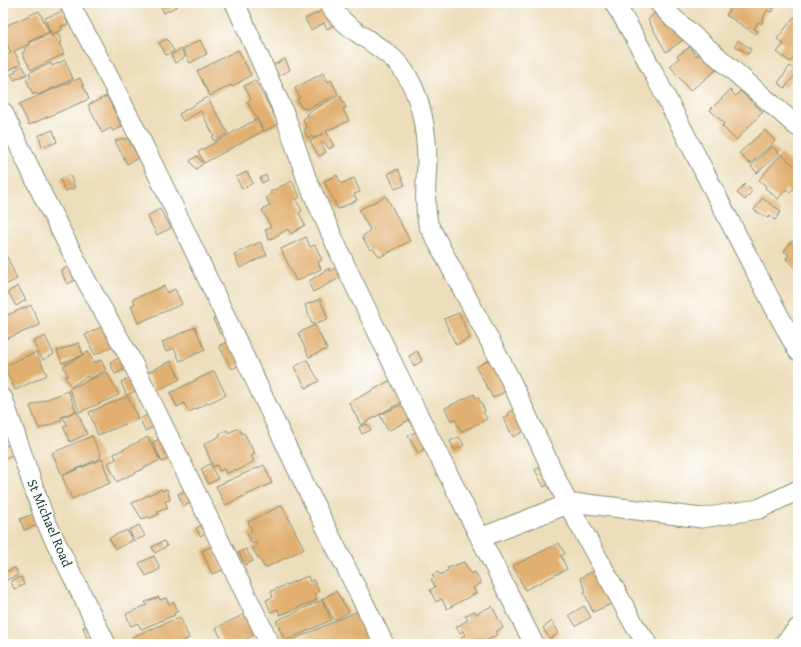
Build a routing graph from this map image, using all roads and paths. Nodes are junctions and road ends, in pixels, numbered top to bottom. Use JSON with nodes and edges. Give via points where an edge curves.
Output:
{"nodes":[{"id":1,"x":69,"y":3,"type":"edge"},
{"id":2,"x":235,"y":3,"type":"edge"},
{"id":3,"x":329,"y":3,"type":"edge"},
{"id":4,"x":614,"y":3,"type":"edge"},
{"id":5,"x":659,"y":3,"type":"edge"},
{"id":6,"x":3,"y":112,"type":"edge"},
{"id":7,"x":798,"y":127,"type":"edge"},
{"id":8,"x":798,"y":350,"type":"edge"},
{"id":9,"x":3,"y":399,"type":"edge"},
{"id":10,"x":798,"y":490,"type":"edge"},
{"id":11,"x":568,"y":504,"type":"junction"},
{"id":12,"x":480,"y":538,"type":"junction"},
{"id":13,"x":798,"y":628,"type":"edge"},
{"id":14,"x":106,"y":644,"type":"edge"},
{"id":15,"x":270,"y":644,"type":"edge"},
{"id":16,"x":384,"y":644,"type":"edge"},
{"id":17,"x":534,"y":644,"type":"edge"},
{"id":18,"x":648,"y":644,"type":"edge"},
{"id":19,"x":784,"y":644,"type":"edge"}],
"edges":[{"from":1,"to":16,"type":"street","via":[[186,230],[284,442]]},
{"from":2,"to":12,"type":"street","via":[[284,115],[307,180],[347,269]]},
{"from":3,"to":11,"type":"street","via":[[352,30],[381,50],[400,66],[408,77],[420,110],[424,134],[427,161],[425,205],[428,224],[509,377]]},
{"from":4,"to":8,"type":"street","via":[[634,33],[758,278]]},
{"from":5,"to":7,"type":"street"},
{"from":6,"to":15,"type":"street","via":[[62,233],[129,356]]},
{"from":9,"to":14,"type":"street","name":"St Michael Road","via":[[45,520]]},
{"from":10,"to":11,"type":"street","via":[[759,509],[702,518],[588,504]]},
{"from":11,"to":12,"type":"street"},
{"from":11,"to":18,"type":"street","via":[[635,626]]},
{"from":12,"to":17,"type":"street"},
{"from":13,"to":19,"type":"street"}]}
